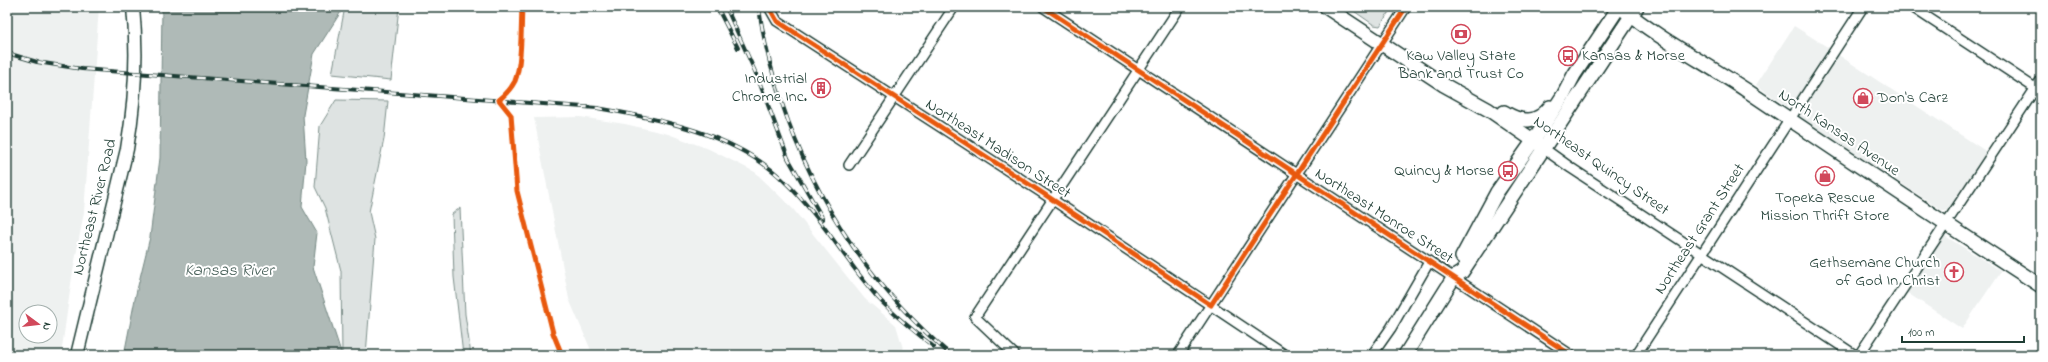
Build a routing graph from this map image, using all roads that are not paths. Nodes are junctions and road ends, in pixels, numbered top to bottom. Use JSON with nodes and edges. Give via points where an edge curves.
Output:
{"nodes":[{"id":1,"x":133,"y":7,"type":"edge"},
{"id":2,"x":954,"y":7,"type":"edge"},
{"id":3,"x":1043,"y":7,"type":"edge"},
{"id":4,"x":1180,"y":7,"type":"edge"},
{"id":5,"x":1326,"y":7,"type":"edge"},
{"id":6,"x":1406,"y":7,"type":"edge"},
{"id":7,"x":1620,"y":7,"type":"edge"},
{"id":8,"x":1863,"y":7,"type":"edge"},
{"id":9,"x":1912,"y":7,"type":"edge"},
{"id":10,"x":771,"y":11,"type":"edge"},
{"id":11,"x":1634,"y":11,"type":"edge"},
{"id":12,"x":1382,"y":44,"type":"junction"},
{"id":13,"x":1139,"y":70,"type":"junction"},
{"id":14,"x":1574,"y":75,"type":"junction"},
{"id":15,"x":2041,"y":80,"type":"edge"},
{"id":16,"x":2038,"y":90,"type":"edge"},
{"id":17,"x":1459,"y":94,"type":"junction"},
{"id":18,"x":894,"y":97,"type":"junction"},
{"id":19,"x":1789,"y":120,"type":"junction"},
{"id":20,"x":1538,"y":144,"type":"junction"},
{"id":21,"x":850,"y":165,"type":"dead end"},
{"id":22,"x":1297,"y":174,"type":"junction"},
{"id":23,"x":1052,"y":200,"type":"junction"},
{"id":24,"x":1946,"y":224,"type":"junction"},
{"id":25,"x":1702,"y":255,"type":"junction"},
{"id":26,"x":1430,"y":262,"type":"junction"},
{"id":27,"x":1454,"y":278,"type":"junction"},
{"id":28,"x":2041,"y":286,"type":"edge"},
{"id":29,"x":1211,"y":305,"type":"junction"},
{"id":30,"x":76,"y":355,"type":"edge"},
{"id":31,"x":1015,"y":355,"type":"edge"},
{"id":32,"x":1178,"y":355,"type":"edge"},
{"id":33,"x":1285,"y":355,"type":"edge"},
{"id":34,"x":1372,"y":355,"type":"edge"},
{"id":35,"x":1405,"y":355,"type":"edge"},
{"id":36,"x":1571,"y":355,"type":"edge"},
{"id":37,"x":1636,"y":355,"type":"edge"},
{"id":38,"x":1855,"y":355,"type":"edge"},
{"id":39,"x":1859,"y":355,"type":"edge"}],
"edges":[{"from":1,"to":30,"type":"street","name":"Northeast River Road","via":[[136,66],[127,149]]},
{"from":2,"to":18,"type":"street"},
{"from":3,"to":13,"type":"street","name":"Northeast Monroe Street"},
{"from":4,"to":13,"type":"street"},
{"from":5,"to":12,"type":"main road","name":"Northeast Quincy Street"},
{"from":6,"to":12,"type":"street"},
{"from":7,"to":11,"type":"main road","name":"North Kansas Avenue"},
{"from":7,"to":14,"type":"main road"},
{"from":8,"to":19,"type":"street","name":"Northeast Grant Street"},
{"from":9,"to":16,"type":"street"},
{"from":10,"to":18,"type":"street","name":"Northeast Madison Street","via":[[777,21]]},
{"from":11,"to":19,"type":"main road","name":"North Kansas Avenue","via":[[1673,45]]},
{"from":11,"to":20,"type":"main road"},
{"from":12,"to":17,"type":"main road","name":"Northeast Quincy Street"},
{"from":12,"to":22,"type":"street"},
{"from":13,"to":22,"type":"street","name":"Northeast Monroe Street"},
{"from":13,"to":23,"type":"street"},
{"from":14,"to":17,"type":"main road","via":[[1547,110],[1532,120],[1512,117],[1483,99]]},
{"from":14,"to":20,"type":"main road"},
{"from":15,"to":16,"type":"street"},
{"from":16,"to":24,"type":"street"},
{"from":17,"to":20,"type":"main road","name":"Northeast Quincy Street","via":[[1489,110]]},
{"from":18,"to":21,"type":"street"},
{"from":18,"to":23,"type":"street","name":"Northeast Madison Street"},
{"from":19,"to":24,"type":"main road","name":"North Kansas Avenue"},
{"from":19,"to":25,"type":"street","name":"Northeast Grant Street"},
{"from":20,"to":25,"type":"street","name":"Northeast Quincy Street"},
{"from":20,"to":27,"type":"main road","via":[[1462,272]]},
{"from":22,"to":26,"type":"street","name":"Northeast Monroe Street"},
{"from":22,"to":29,"type":"street"},
{"from":23,"to":29,"type":"street","name":"Northeast Madison Street"},
{"from":23,"to":31,"type":"street","via":[[976,317]]},
{"from":24,"to":28,"type":"main road","name":"North Kansas Avenue"},
{"from":24,"to":39,"type":"street"},
{"from":25,"to":37,"type":"street","name":"Northeast Grant Street"},
{"from":25,"to":38,"type":"street","name":"Northeast Quincy Street"},
{"from":26,"to":27,"type":"street","name":"Northeast Monroe Street"},
{"from":26,"to":34,"type":"street"},
{"from":27,"to":35,"type":"main road"},
{"from":27,"to":36,"type":"street","name":"Northeast Monroe Street"},
{"from":29,"to":32,"type":"street"},
{"from":29,"to":33,"type":"street","name":"Northeast Madison Street"}]}
